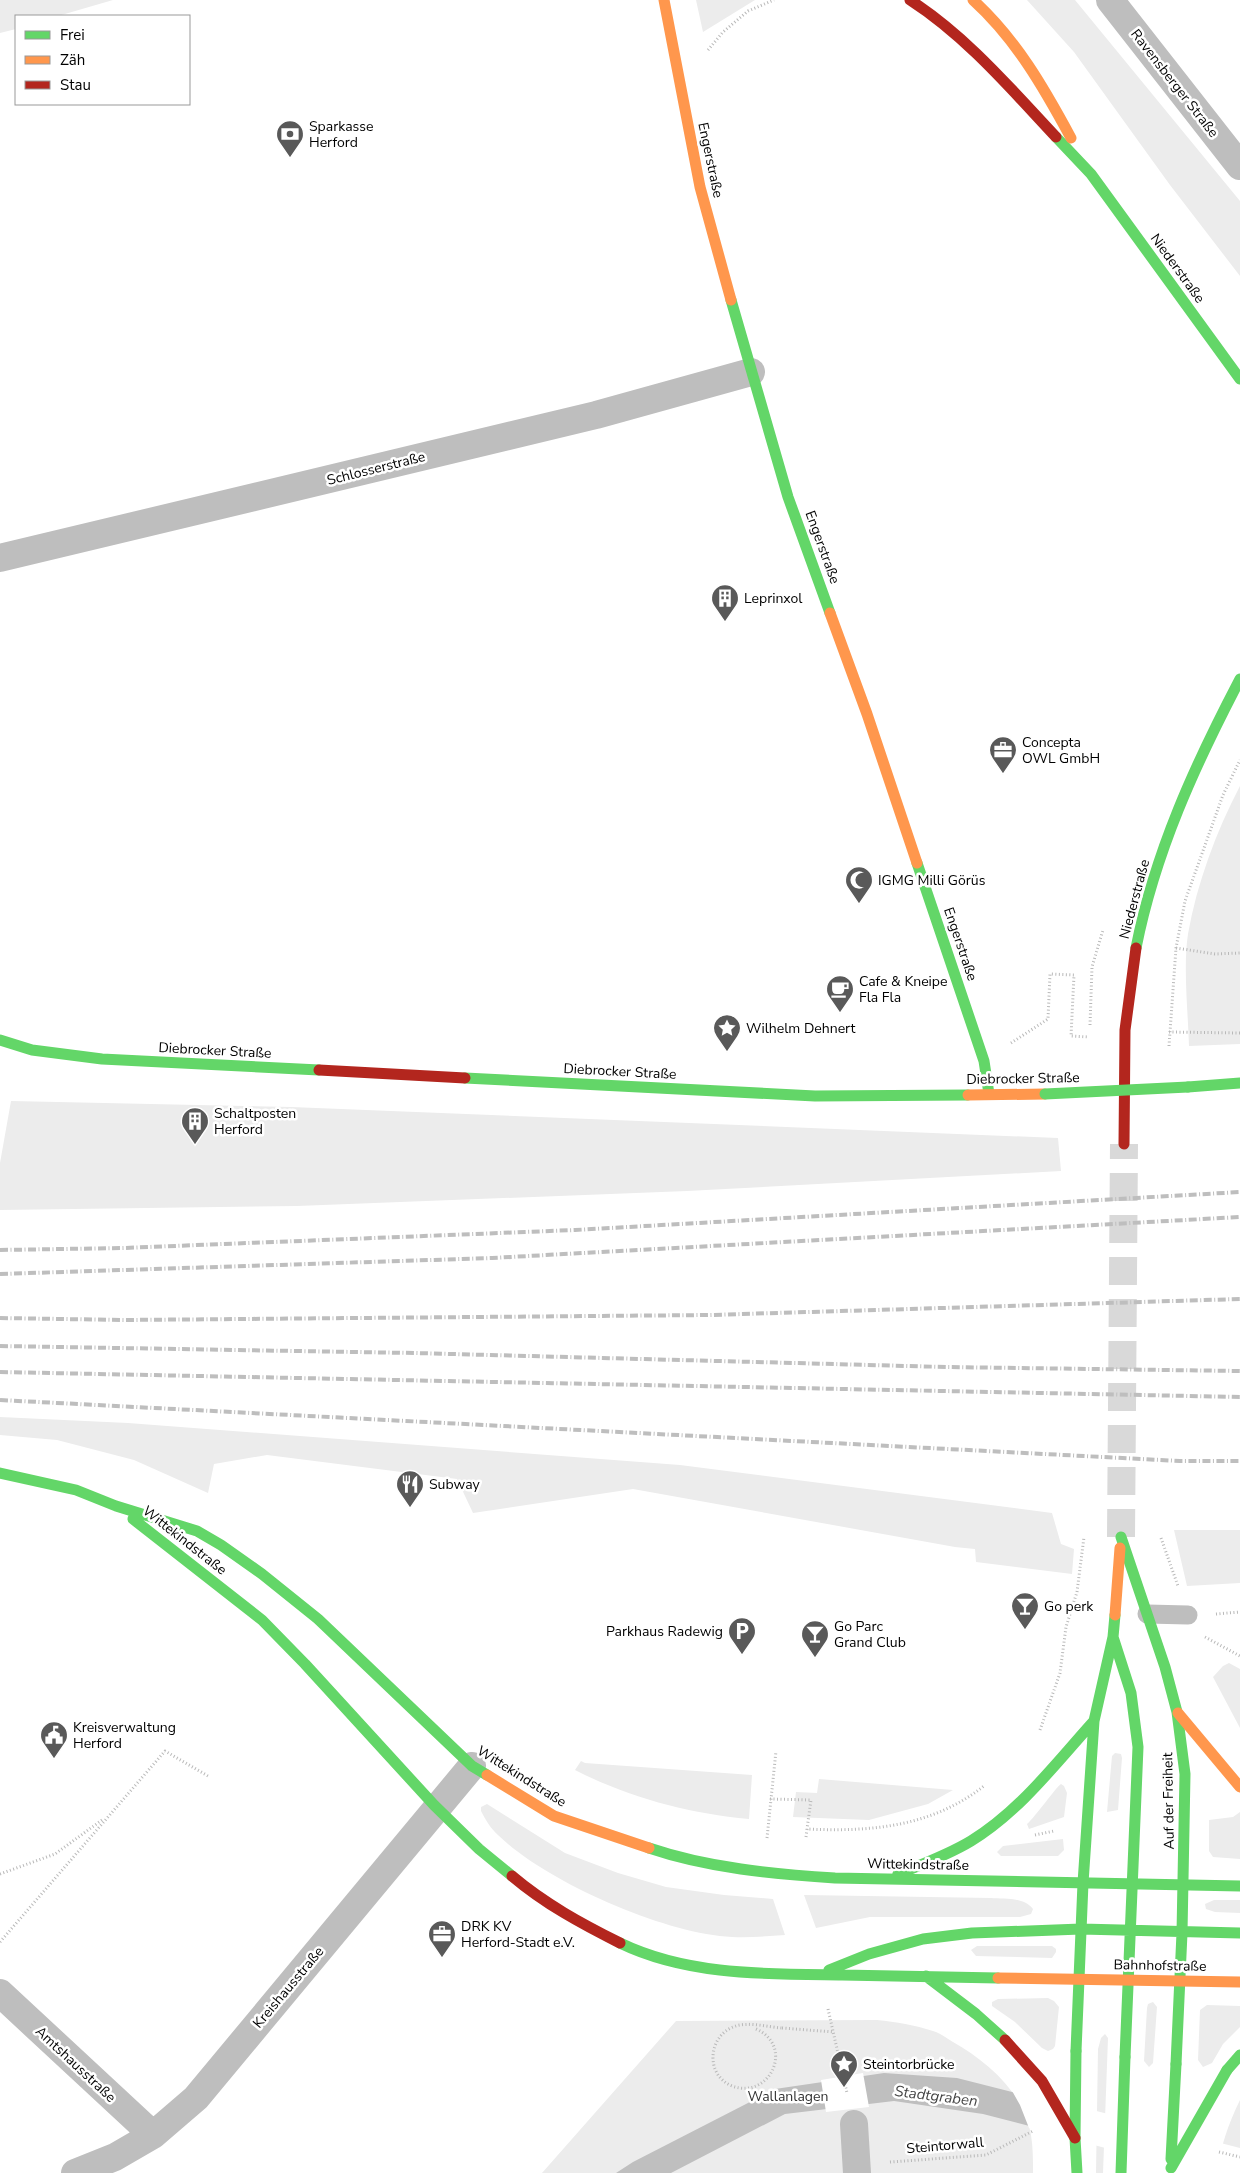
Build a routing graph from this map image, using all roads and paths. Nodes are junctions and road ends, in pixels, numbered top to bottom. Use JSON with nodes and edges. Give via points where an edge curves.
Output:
{"nodes":[{"id":1,"x":664,"y":0,"type":"edge"},
{"id":2,"x":774,"y":0,"type":"edge"},
{"id":3,"x":910,"y":0,"type":"edge"},
{"id":4,"x":973,"y":0,"type":"edge"},
{"id":5,"x":1110,"y":0,"type":"edge"},
{"id":6,"x":680,"y":86,"type":"junction"},
{"id":7,"x":1240,"y":166,"type":"edge"},
{"id":8,"x":1091,"y":174,"type":"junction"},
{"id":9,"x":751,"y":372,"type":"junction"},
{"id":10,"x":1240,"y":379,"type":"edge"},
{"id":11,"x":0,"y":558,"type":"edge"},
{"id":12,"x":1240,"y":679,"type":"edge"},
{"id":13,"x":1240,"y":760,"type":"edge"},
{"id":14,"x":1176,"y":948,"type":"junction"},
{"id":15,"x":1240,"y":953,"type":"edge"},
{"id":16,"x":1169,"y":1032,"type":"junction"},
{"id":17,"x":1240,"y":1033,"type":"edge"},
{"id":18,"x":1089,"y":1037,"type":"dead end"},
{"id":19,"x":0,"y":1040,"type":"edge"},
{"id":20,"x":1169,"y":1046,"type":"dead end"},
{"id":21,"x":984,"y":1061,"type":"junction"},
{"id":22,"x":1240,"y":1083,"type":"edge"},
{"id":23,"x":989,"y":1094,"type":"junction"},
{"id":24,"x":1124,"y":1144,"type":"tunnel mouth"},
{"id":25,"x":0,"y":1473,"type":"edge"},
{"id":26,"x":116,"y":1506,"type":"junction"},
{"id":27,"x":1084,"y":1537,"type":"dead end"},
{"id":28,"x":1161,"y":1538,"type":"dead end"},
{"id":29,"x":1146,"y":1614,"type":"junction"},
{"id":30,"x":1188,"y":1615,"type":"junction"},
{"id":31,"x":1112,"y":1637,"type":"junction"},
{"id":32,"x":1240,"y":1656,"type":"edge"},
{"id":33,"x":1177,"y":1712,"type":"junction"},
{"id":34,"x":1094,"y":1721,"type":"junction"},
{"id":35,"x":1038,"y":1736,"type":"dead end"},
{"id":36,"x":776,"y":1751,"type":"dead end"},
{"id":37,"x":472,"y":1766,"type":"junction"},
{"id":38,"x":208,"y":1776,"type":"dead end"},
{"id":39,"x":988,"y":1784,"type":"dead end"},
{"id":40,"x":1240,"y":1787,"type":"edge"},
{"id":41,"x":770,"y":1799,"type":"junction"},
{"id":42,"x":437,"y":1807,"type":"junction"},
{"id":43,"x":106,"y":1817,"type":"junction"},
{"id":44,"x":807,"y":1828,"type":"junction"},
{"id":45,"x":806,"y":1837,"type":"dead end"},
{"id":46,"x":0,"y":1874,"type":"edge"},
{"id":47,"x":779,"y":1874,"type":"junction"},
{"id":48,"x":887,"y":1878,"type":"junction"},
{"id":49,"x":1083,"y":1883,"type":"junction"},
{"id":50,"x":1131,"y":1884,"type":"junction"},
{"id":51,"x":1182,"y":1885,"type":"junction"},
{"id":52,"x":1240,"y":1886,"type":"edge"},
{"id":53,"x":1081,"y":1929,"type":"junction"},
{"id":54,"x":1129,"y":1931,"type":"junction"},
{"id":55,"x":1182,"y":1932,"type":"junction"},
{"id":56,"x":1240,"y":1933,"type":"edge"},
{"id":57,"x":0,"y":1942,"type":"edge"},
{"id":58,"x":816,"y":1975,"type":"junction"},
{"id":59,"x":926,"y":1976,"type":"junction"},
{"id":60,"x":1080,"y":1979,"type":"junction"},
{"id":61,"x":1127,"y":1979,"type":"junction"},
{"id":62,"x":1180,"y":1982,"type":"junction"},
{"id":63,"x":1240,"y":1982,"type":"edge"},
{"id":64,"x":0,"y":1992,"type":"edge"},
{"id":65,"x":756,"y":2028,"type":"dead end"},
{"id":66,"x":834,"y":2032,"type":"junction"},
{"id":67,"x":1240,"y":2055,"type":"edge"},
{"id":68,"x":854,"y":2124,"type":"joint"},
{"id":69,"x":1031,"y":2134,"type":"dead end"},
{"id":70,"x":153,"y":2135,"type":"junction"},
{"id":71,"x":1075,"y":2138,"type":"junction"},
{"id":72,"x":858,"y":2171,"type":"edge"},
{"id":73,"x":1171,"y":2171,"type":"edge"},
{"id":74,"x":75,"y":2173,"type":"edge"},
{"id":75,"x":1076,"y":2173,"type":"edge"},
{"id":76,"x":1121,"y":2173,"type":"edge"}],
"edges":[{"from":1,"to":6,"type":"street","name":"Engerstraße"},
{"from":2,"to":6,"type":"path","via":[[748,11],[723,32]]},
{"from":3,"to":8,"type":"street","name":"Niederstraße","via":[[976,51]]},
{"from":4,"to":8,"type":"street","name":"Niederstraße","via":[[1010,40],[1048,97]]},
{"from":5,"to":7,"type":"street","name":"Ravensberger Straße"},
{"from":6,"to":9,"type":"street","name":"Engerstraße","via":[[700,187]]},
{"from":8,"to":10,"type":"street","name":"Niederstraße"},
{"from":9,"to":11,"type":"street","name":"Schlosserstraße","via":[[596,415]]},
{"from":9,"to":21,"type":"street","name":"Engerstraße","via":[[788,496],[868,714]]},
{"from":12,"to":24,"type":"street","name":"Niederstraße","via":[[1212,732],[1166,838],[1139,934],[1125,1041]]},
{"from":13,"to":14,"type":"path","via":[[1223,796],[1186,901]]},
{"from":14,"to":15,"type":"path","via":[[1215,954]]},
{"from":14,"to":16,"type":"path"},
{"from":16,"to":17,"type":"path"},
{"from":16,"to":20,"type":"path"},
{"from":18,"to":21,"type":"path","via":[[1071,1036],[1074,975],[1050,974],[1048,1019]]},
{"from":19,"to":23,"type":"street","name":"Diebrocker Straße","via":[[32,1050],[122,1060],[815,1096]]},
{"from":21,"to":23,"type":"street","name":"Engerstraße"},
{"from":22,"to":23,"type":"street","name":"Diebrocker Straße","bridge":true},
{"from":25,"to":26,"type":"street","name":"Wittekindstraße","via":[[76,1490]]},
{"from":26,"to":37,"type":"street","name":"Wittekindstraße","via":[[197,1531],[262,1574],[318,1619]]},
{"from":26,"to":42,"type":"street","name":"Wittekindstraße","via":[[261,1619]]},
{"from":27,"to":35,"type":"path","via":[[1078,1592],[1066,1627],[1060,1673]]},
{"from":28,"to":30,"type":"path"},
{"from":29,"to":30,"type":"lane"},
{"from":29,"to":31,"type":"street","name":"Auf der Freiheit","via":[[1122,1537]]},
{"from":29,"to":33,"type":"street","name":"Auf der Freiheit"},
{"from":30,"to":32,"type":"path","via":[[1206,1638]]},
{"from":31,"to":34,"type":"street","name":"Auf der Freiheit"},
{"from":31,"to":50,"type":"street","name":"Auf der Freiheit","via":[[1131,1693],[1138,1747]]},
{"from":33,"to":40,"type":"street"},
{"from":33,"to":51,"type":"street","name":"Auf der Freiheit","via":[[1185,1774]]},
{"from":34,"to":48,"type":"street","via":[[1024,1798],[979,1835],[943,1855]]},
{"from":34,"to":49,"type":"street","name":"Auf der Freiheit"},
{"from":36,"to":41,"type":"path"},
{"from":37,"to":42,"type":"street","name":"Kreishausstraße"},
{"from":37,"to":47,"type":"street","name":"Wittekindstraße","via":[[554,1816],[676,1857]]},
{"from":38,"to":43,"type":"path","via":[[165,1751]]},
{"from":39,"to":44,"type":"path","via":[[949,1808],[904,1824],[868,1830]]},
{"from":41,"to":44,"type":"path","via":[[811,1800]]},
{"from":41,"to":47,"type":"path","via":[[767,1836]]},
{"from":42,"to":58,"type":"street","name":"Wittekindstraße","via":[[523,1885],[575,1921],[607,1938],[671,1961],[711,1968]]},
{"from":42,"to":70,"type":"street","name":"Kreishausstraße","via":[[196,2098]]},
{"from":43,"to":46,"type":"path","via":[[55,1854]]},
{"from":43,"to":57,"type":"path"},
{"from":44,"to":45,"type":"path"},
{"from":47,"to":48,"type":"street","name":"Wittekindstraße"},
{"from":48,"to":49,"type":"street","name":"Wittekindstraße"},
{"from":49,"to":50,"type":"street"},
{"from":49,"to":53,"type":"street","name":"Auf der Freiheit"},
{"from":50,"to":51,"type":"street"},
{"from":50,"to":54,"type":"street","name":"Auf der Freiheit"},
{"from":51,"to":52,"type":"street"},
{"from":51,"to":55,"type":"street","name":"Auf der Freiheit"},
{"from":53,"to":54,"type":"street","name":"Wittekindstraße"},
{"from":53,"to":58,"type":"street","name":"Wittekindstraße","via":[[972,1933],[923,1939],[869,1954]]},
{"from":53,"to":60,"type":"street","name":"Auf der Freiheit"},
{"from":54,"to":55,"type":"street","name":"Wittekindstraße"},
{"from":54,"to":61,"type":"street","name":"Auf der Freiheit"},
{"from":55,"to":56,"type":"street"},
{"from":55,"to":62,"type":"street","name":"Auf der Freiheit"},
{"from":58,"to":59,"type":"street","name":"Wittekindstraße"},
{"from":58,"to":66,"type":"path"},
{"from":59,"to":60,"type":"street","name":"Wittekindstraße"},
{"from":59,"to":71,"type":"street","bridge":true,"via":[[1005,2040],[1042,2081]]},
{"from":60,"to":61,"type":"street","name":"Bahnhofstraße"},
{"from":60,"to":71,"type":"street","name":"Auf der Freiheit","bridge":true},
{"from":61,"to":62,"type":"street","name":"Bahnhofstraße"},
{"from":61,"to":76,"type":"street","name":"Auf der Freiheit","bridge":true},
{"from":62,"to":63,"type":"street","name":"Bahnhofstraße"},
{"from":62,"to":73,"type":"street","name":"Auf der Freiheit","bridge":true},
{"from":64,"to":70,"type":"street","name":"Amtshausstraße"},
{"from":65,"to":66,"type":"path","bridge":true,"via":[[771,2040],[776,2060],[773,2070],[763,2082],[749,2088],[738,2088],[720,2078],[714,2068],[714,2047],[726,2030],[746,2025]]},
{"from":66,"to":68,"type":"path"},
{"from":67,"to":73,"type":"street","bridge":true,"via":[[1227,2070]]},
{"from":68,"to":72,"type":"street"},
{"from":69,"to":72,"type":"path","name":"Steintorwall","via":[[986,2154],[892,2161]]},
{"from":70,"to":74,"type":"street","name":"Kreishausstraße","via":[[115,2157]]},
{"from":71,"to":75,"type":"street","name":"Auf der Freiheit"}]}
